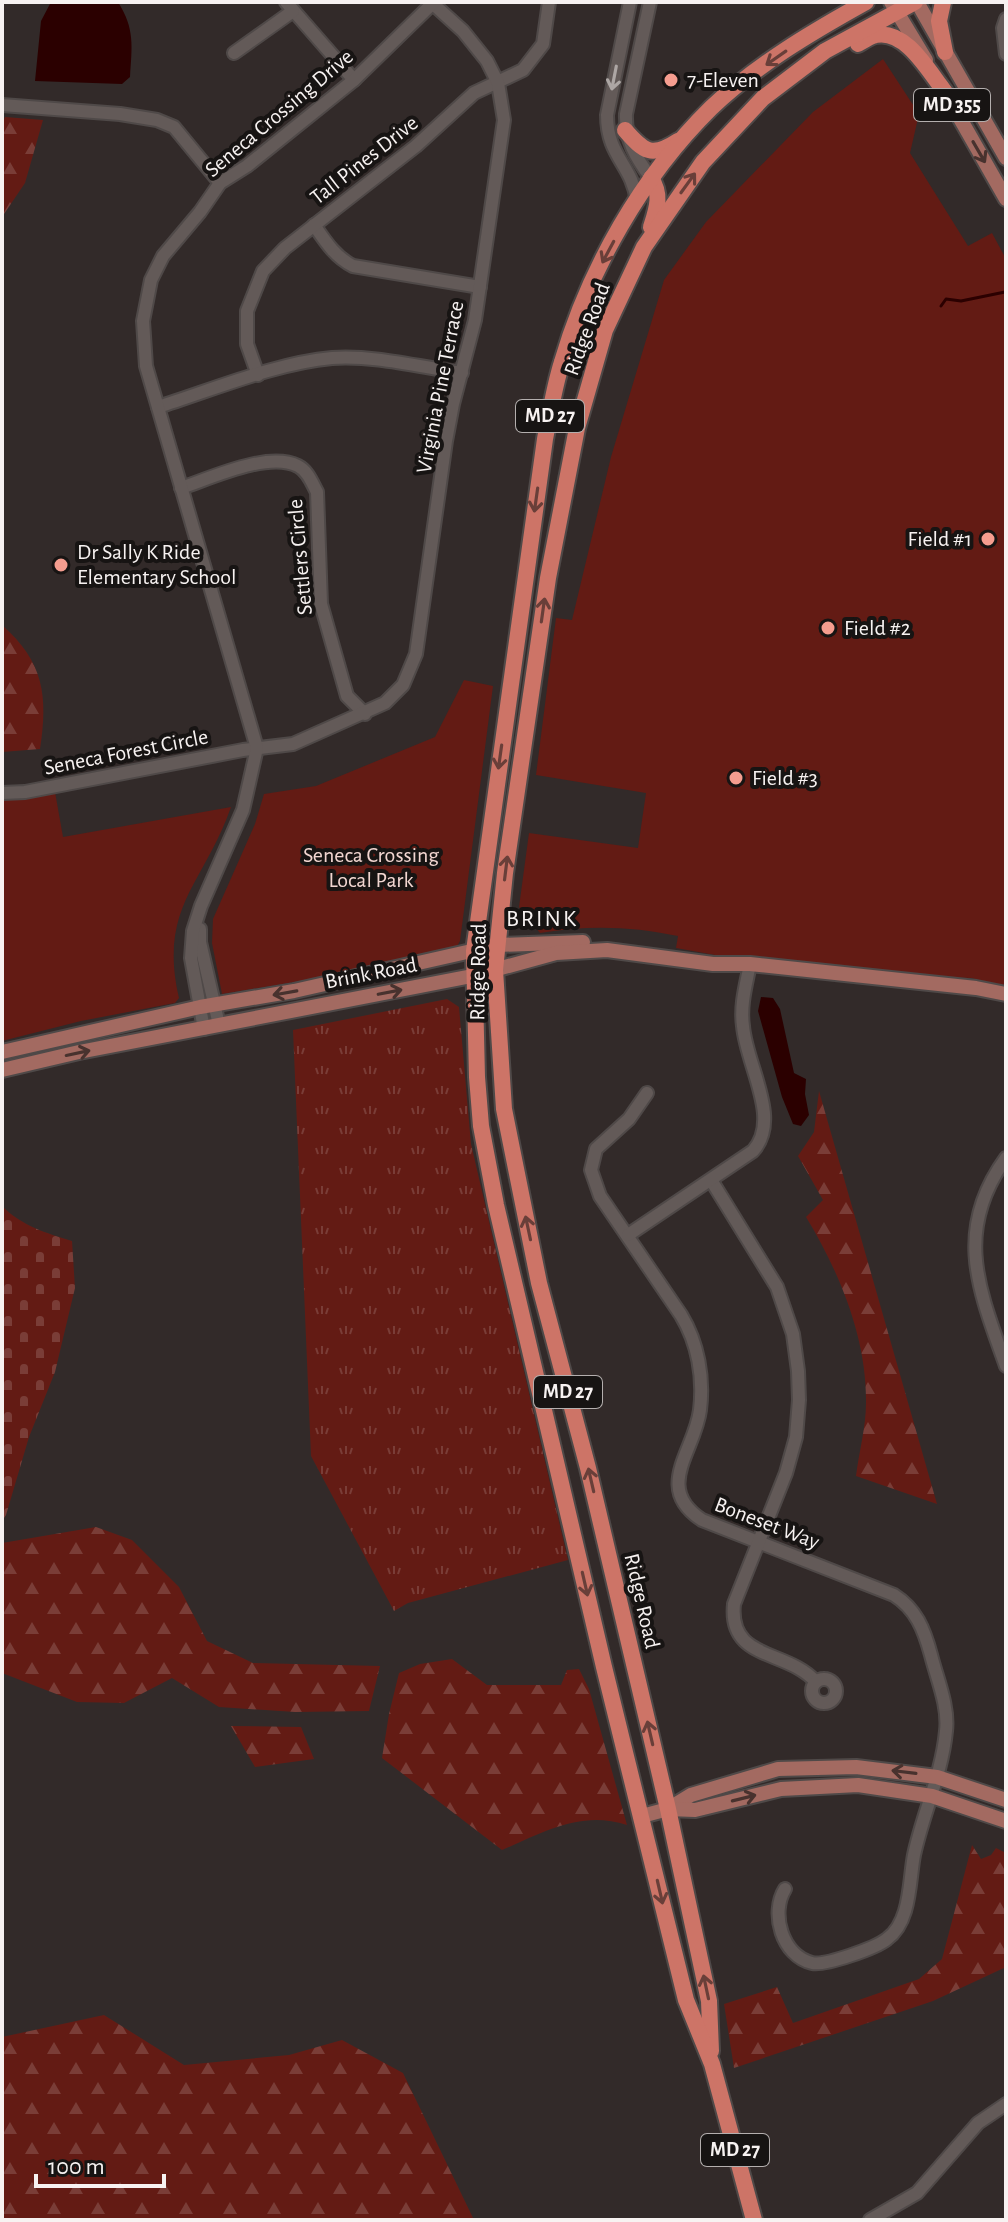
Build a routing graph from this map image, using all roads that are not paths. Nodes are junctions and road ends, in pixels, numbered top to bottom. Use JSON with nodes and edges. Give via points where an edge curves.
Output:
{"nodes":[{"id":1,"x":549,"y":2,"type":"edge"},
{"id":2,"x":630,"y":2,"type":"edge"},
{"id":3,"x":638,"y":2,"type":"edge"},
{"id":4,"x":650,"y":2,"type":"edge"},
{"id":5,"x":853,"y":2,"type":"edge"},
{"id":6,"x":866,"y":2,"type":"edge"},
{"id":7,"x":916,"y":2,"type":"edge"},
{"id":8,"x":943,"y":2,"type":"edge"},
{"id":9,"x":433,"y":3,"type":"edge"},
{"id":10,"x":290,"y":6,"type":"edge"},
{"id":11,"x":894,"y":7,"type":"edge"},
{"id":12,"x":1006,"y":19,"type":"edge"},
{"id":13,"x":817,"y":29,"type":"junction"},
{"id":14,"x":643,"y":34,"type":"junction"},
{"id":15,"x":945,"y":52,"type":"junction"},
{"id":16,"x":234,"y":53,"type":"dead end"},
{"id":17,"x":1006,"y":54,"type":"edge"},
{"id":18,"x":788,"y":78,"type":"junction"},
{"id":19,"x":354,"y":80,"type":"junction"},
{"id":20,"x":498,"y":83,"type":"junction"},
{"id":21,"x":945,"y":92,"type":"junction"},
{"id":22,"x":2,"y":105,"type":"edge"},
{"id":23,"x":625,"y":130,"type":"junction"},
{"id":24,"x":686,"y":136,"type":"junction"},
{"id":25,"x":1006,"y":158,"type":"edge"},
{"id":26,"x":651,"y":178,"type":"junction"},
{"id":27,"x":220,"y":183,"type":"junction"},
{"id":28,"x":1006,"y":199,"type":"edge"},
{"id":29,"x":637,"y":201,"type":"junction"},
{"id":30,"x":314,"y":225,"type":"junction"},
{"id":31,"x":644,"y":247,"type":"junction"},
{"id":32,"x":480,"y":287,"type":"junction"},
{"id":33,"x":462,"y":373,"type":"junction"},
{"id":34,"x":258,"y":375,"type":"junction"},
{"id":35,"x":158,"y":407,"type":"junction"},
{"id":36,"x":181,"y":488,"type":"junction"},
{"id":37,"x":365,"y":714,"type":"junction"},
{"id":38,"x":257,"y":748,"type":"junction"},
{"id":39,"x":2,"y":793,"type":"edge"},
{"id":40,"x":498,"y":945,"type":"junction"},
{"id":41,"x":474,"y":951,"type":"junction"},
{"id":42,"x":750,"y":964,"type":"junction"},
{"id":43,"x":495,"y":970,"type":"junction"},
{"id":44,"x":472,"y":976,"type":"junction"},
{"id":45,"x":1006,"y":994,"type":"edge"},
{"id":46,"x":207,"y":1005,"type":"junction"},
{"id":47,"x":219,"y":1025,"type":"junction"},
{"id":48,"x":204,"y":1029,"type":"junction"},
{"id":49,"x":2,"y":1052,"type":"edge"},
{"id":50,"x":2,"y":1070,"type":"edge"},
{"id":51,"x":647,"y":1093,"type":"dead end"},
{"id":52,"x":1006,"y":1158,"type":"edge"},
{"id":53,"x":711,"y":1180,"type":"junction"},
{"id":54,"x":628,"y":1235,"type":"junction"},
{"id":55,"x":1006,"y":1366,"type":"edge"},
{"id":56,"x":758,"y":1540,"type":"junction"},
{"id":57,"x":816,"y":1682,"type":"dead end"},
{"id":58,"x":937,"y":1777,"type":"junction"},
{"id":59,"x":932,"y":1796,"type":"junction"},
{"id":60,"x":1006,"y":1800,"type":"edge"},
{"id":61,"x":668,"y":1809,"type":"junction"},
{"id":62,"x":642,"y":1816,"type":"junction"},
{"id":63,"x":1006,"y":1821,"type":"edge"},
{"id":64,"x":785,"y":1889,"type":"dead end"},
{"id":65,"x":712,"y":2064,"type":"junction"},
{"id":66,"x":1006,"y":2104,"type":"edge"},
{"id":67,"x":754,"y":2220,"type":"edge"},
{"id":68,"x":870,"y":2220,"type":"edge"}],
"edges":[{"from":1,"to":20,"type":"street","name":"Tall Pines Drive","via":[[538,53],[523,70]]},
{"from":2,"to":29,"type":"street","one_way":true,"via":[[607,134],[634,183]]},
{"from":3,"to":14,"type":"street","via":[[634,24]]},
{"from":4,"to":14,"type":"street"},
{"from":5,"to":13,"type":"highway"},
{"from":6,"to":13,"type":"highway","name":"Ridge Road","number":"MD 27"},
{"from":7,"to":11,"type":"highway","name":"Ridge Road","number":"MD 27"},
{"from":7,"to":15,"type":"main road","number":"MD 355"},
{"from":8,"to":15,"type":"highway","via":[[939,21]]},
{"from":9,"to":19,"type":"street","name":"Seneca Crossing Drive"},
{"from":9,"to":20,"type":"street","name":"Virginia Pine Terrace","via":[[478,47]]},
{"from":10,"to":16,"type":"street"},
{"from":10,"to":19,"type":"street"},
{"from":11,"to":18,"type":"highway","name":"Ridge Road","number":"MD 27"},
{"from":11,"to":21,"type":"main road","number":"MD 355"},
{"from":12,"to":17,"type":"street"},
{"from":13,"to":24,"type":"highway","name":"Ridge Road","number":"MD 27","one_way":true,"via":[[751,75]]},
{"from":14,"to":23,"type":"street"},
{"from":15,"to":25,"type":"main road","number":"MD 355"},
{"from":18,"to":21,"type":"highway","via":[[875,35],[888,35],[910,48]]},
{"from":31,"to":18,"type":"highway","name":"Ridge Road","number":"MD 27","one_way":true,"via":[[703,162]]},
{"from":19,"to":27,"type":"street","name":"Seneca Crossing Drive"},
{"from":20,"to":30,"type":"street","name":"Tall Pines Drive","via":[[474,93]]},
{"from":20,"to":32,"type":"street","name":"Virginia Pine Terrace","via":[[503,134]]},
{"from":21,"to":28,"type":"main road","number":"MD 355","one_way":true},
{"from":22,"to":27,"type":"street","via":[[157,120],[174,127]]},
{"from":23,"to":24,"type":"highway","via":[[652,152]]},
{"from":23,"to":26,"type":"street"},
{"from":24,"to":26,"type":"highway","name":"Ridge Road","number":"MD 27"},
{"from":26,"to":29,"type":"highway","name":"Ridge Road","number":"MD 27"},
{"from":26,"to":31,"type":"highway","via":[[658,204]]},
{"from":27,"to":35,"type":"street","name":"Seneca Crossing Drive","via":[[163,256],[151,280],[143,321],[146,366]]},
{"from":29,"to":41,"type":"highway","name":"Ridge Road","number":"MD 27","one_way":true,"via":[[582,307],[562,362],[545,439]]},
{"from":30,"to":32,"type":"street","via":[[330,248],[353,266]]},
{"from":30,"to":34,"type":"street","name":"Tall Pines Drive","via":[[273,258],[249,301],[247,344]]},
{"from":40,"to":31,"type":"highway","name":"Ridge Road","number":"MD 27","one_way":true,"via":[[548,578],[577,428],[605,330]]},
{"from":32,"to":33,"type":"street","name":"Virginia Pine Terrace"},
{"from":33,"to":34,"type":"street","via":[[332,358]]},
{"from":33,"to":37,"type":"street","name":"Virginia Pine Terrace","via":[[446,441],[413,666],[395,696]]},
{"from":34,"to":35,"type":"street"},
{"from":35,"to":36,"type":"street","name":"Seneca Crossing Drive"},
{"from":36,"to":37,"type":"street","name":"Settlers Circle","via":[[275,461],[296,465],[311,479],[317,492],[321,604],[347,696]]},
{"from":36,"to":38,"type":"street","name":"Seneca Crossing Drive"},
{"from":37,"to":38,"type":"street","name":"Virginia Pine Terrace","via":[[293,744]]},
{"from":38,"to":39,"type":"street","name":"Seneca Forest Circle"},
{"from":38,"to":46,"type":"street","name":"Seneca Crossing Drive","via":[[243,810],[201,906]]},
{"from":40,"to":41,"type":"main road","name":"Brink Road"},
{"from":40,"to":42,"type":"main road","name":"Brink Road","via":[[602,942]]},
{"from":40,"to":43,"type":"highway","name":"Ridge Road","number":"MD 27"},
{"from":41,"to":44,"type":"highway","name":"Ridge Road","number":"MD 27"},
{"from":41,"to":46,"type":"main road","name":"Brink Road","one_way":true},
{"from":42,"to":43,"type":"main road","name":"Brink Road","via":[[607,950],[536,956]]},
{"from":42,"to":45,"type":"main road","name":"Brink Road"},
{"from":42,"to":53,"type":"street","via":[[742,1024],[765,1129],[753,1151]]},
{"from":43,"to":44,"type":"main road","name":"Brink Road"},
{"from":61,"to":43,"type":"highway","name":"Ridge Road","number":"MD 27","one_way":true,"via":[[530,1240],[504,1109]]},
{"from":47,"to":44,"type":"main road","name":"Brink Road","one_way":true},
{"from":44,"to":62,"type":"highway","name":"Ridge Road","number":"MD 27","one_way":true,"via":[[481,1126],[496,1205]]},
{"from":46,"to":47,"type":"street","name":"Seneca Crossing Drive"},
{"from":46,"to":48,"type":"street","name":"Seneca Crossing Drive"},
{"from":46,"to":49,"type":"main road","name":"Brink Road"},
{"from":47,"to":48,"type":"main road","name":"Brink Road"},
{"from":50,"to":48,"type":"main road","name":"Brink Road","one_way":true},
{"from":51,"to":54,"type":"street","name":"Boneset Way","via":[[629,1119],[596,1149],[591,1170],[600,1196]]},
{"from":52,"to":55,"type":"street","via":[[982,1200],[974,1246],[980,1294]]},
{"from":53,"to":54,"type":"street"},
{"from":53,"to":56,"type":"street","via":[[777,1287],[793,1334],[798,1371],[796,1437]]},
{"from":54,"to":56,"type":"street","name":"Boneset Way","via":[[686,1322],[696,1352],[700,1410],[680,1468],[683,1502],[702,1520]]},
{"from":56,"to":57,"type":"street","via":[[734,1604],[737,1631],[748,1645],[799,1666]]},
{"from":56,"to":58,"type":"street","name":"Boneset Way","via":[[907,1603],[927,1643],[945,1708],[947,1730]]},
{"from":58,"to":59,"type":"street","name":"Boneset Way"},
{"from":58,"to":60,"type":"main road"},
{"from":58,"to":61,"type":"main road","one_way":true,"via":[[856,1767],[778,1769],[691,1795]]},
{"from":61,"to":59,"type":"main road","one_way":true,"via":[[695,1810],[781,1789],[858,1785]]},
{"from":59,"to":63,"type":"main road"},
{"from":59,"to":64,"type":"street","name":"Boneset Way","via":[[903,1917],[888,1939],[811,1963],[783,1937],[778,1900]]},
{"from":61,"to":62,"type":"main road"},
{"from":65,"to":61,"type":"highway","name":"Ridge Road","number":"MD 27","one_way":true,"via":[[709,2001]]},
{"from":62,"to":65,"type":"highway","name":"Ridge Road","number":"MD 27","one_way":true,"via":[[686,2000]]},
{"from":65,"to":67,"type":"highway","name":"Ridge Road","number":"MD 27"},
{"from":66,"to":68,"type":"street","via":[[978,2123],[917,2193]]}]}
